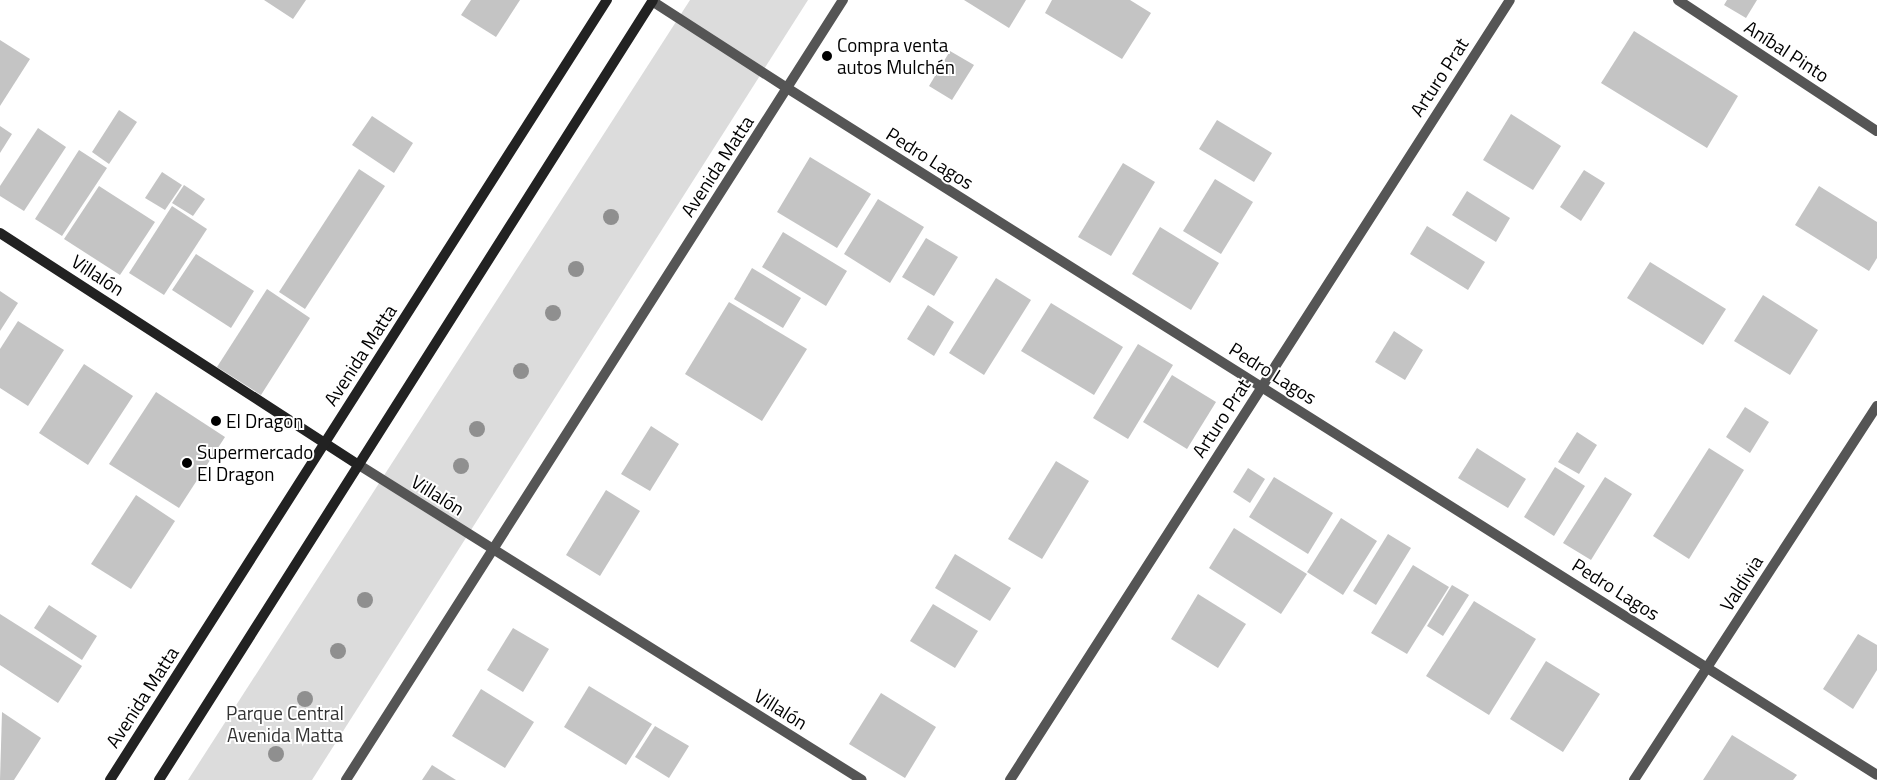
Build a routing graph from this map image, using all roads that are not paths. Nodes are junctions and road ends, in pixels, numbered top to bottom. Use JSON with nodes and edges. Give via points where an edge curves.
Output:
{"nodes":[{"id":1,"x":607,"y":0,"type":"edge"},
{"id":2,"x":652,"y":0,"type":"edge"},
{"id":3,"x":843,"y":0,"type":"edge"},
{"id":4,"x":1510,"y":0,"type":"edge"},
{"id":5,"x":1678,"y":0,"type":"edge"},
{"id":6,"x":787,"y":88,"type":"junction"},
{"id":7,"x":1877,"y":131,"type":"edge"},
{"id":8,"x":0,"y":232,"type":"edge"},
{"id":9,"x":1262,"y":387,"type":"junction"},
{"id":10,"x":1877,"y":406,"type":"edge"},
{"id":11,"x":324,"y":443,"type":"junction"},
{"id":12,"x":358,"y":465,"type":"junction"},
{"id":13,"x":493,"y":550,"type":"junction"},
{"id":14,"x":1707,"y":668,"type":"junction"},
{"id":15,"x":1877,"y":775,"type":"edge"},
{"id":16,"x":110,"y":780,"type":"edge"},
{"id":17,"x":159,"y":780,"type":"edge"},
{"id":18,"x":346,"y":780,"type":"edge"},
{"id":19,"x":862,"y":780,"type":"edge"},
{"id":20,"x":1010,"y":780,"type":"edge"},
{"id":21,"x":1634,"y":780,"type":"edge"}],
"edges":[{"from":1,"to":11,"type":"main road","name":"Avenida Matta"},
{"from":2,"to":6,"type":"street","name":"Pedro Lagos"},
{"from":2,"to":12,"type":"main road"},
{"from":3,"to":6,"type":"street","name":"Avenida Matta"},
{"from":4,"to":9,"type":"street","name":"Arturo Prat"},
{"from":5,"to":7,"type":"street","name":"Aníbal Pinto"},
{"from":6,"to":9,"type":"street","name":"Pedro Lagos"},
{"from":6,"to":13,"type":"street","name":"Avenida Matta"},
{"from":8,"to":11,"type":"main road","name":"Villalón"},
{"from":9,"to":14,"type":"street","name":"Pedro Lagos"},
{"from":9,"to":20,"type":"street","name":"Arturo Prat"},
{"from":10,"to":14,"type":"street","name":"Valdivia"},
{"from":11,"to":12,"type":"main road","name":"Villalón"},
{"from":11,"to":16,"type":"main road","name":"Avenida Matta"},
{"from":12,"to":13,"type":"street","name":"Villalón"},
{"from":12,"to":17,"type":"main road"},
{"from":13,"to":18,"type":"street","name":"Avenida Matta"},
{"from":13,"to":19,"type":"street","name":"Villalón"},
{"from":14,"to":15,"type":"street","name":"Pedro Lagos"},
{"from":14,"to":21,"type":"street","name":"Valdivia"}]}
